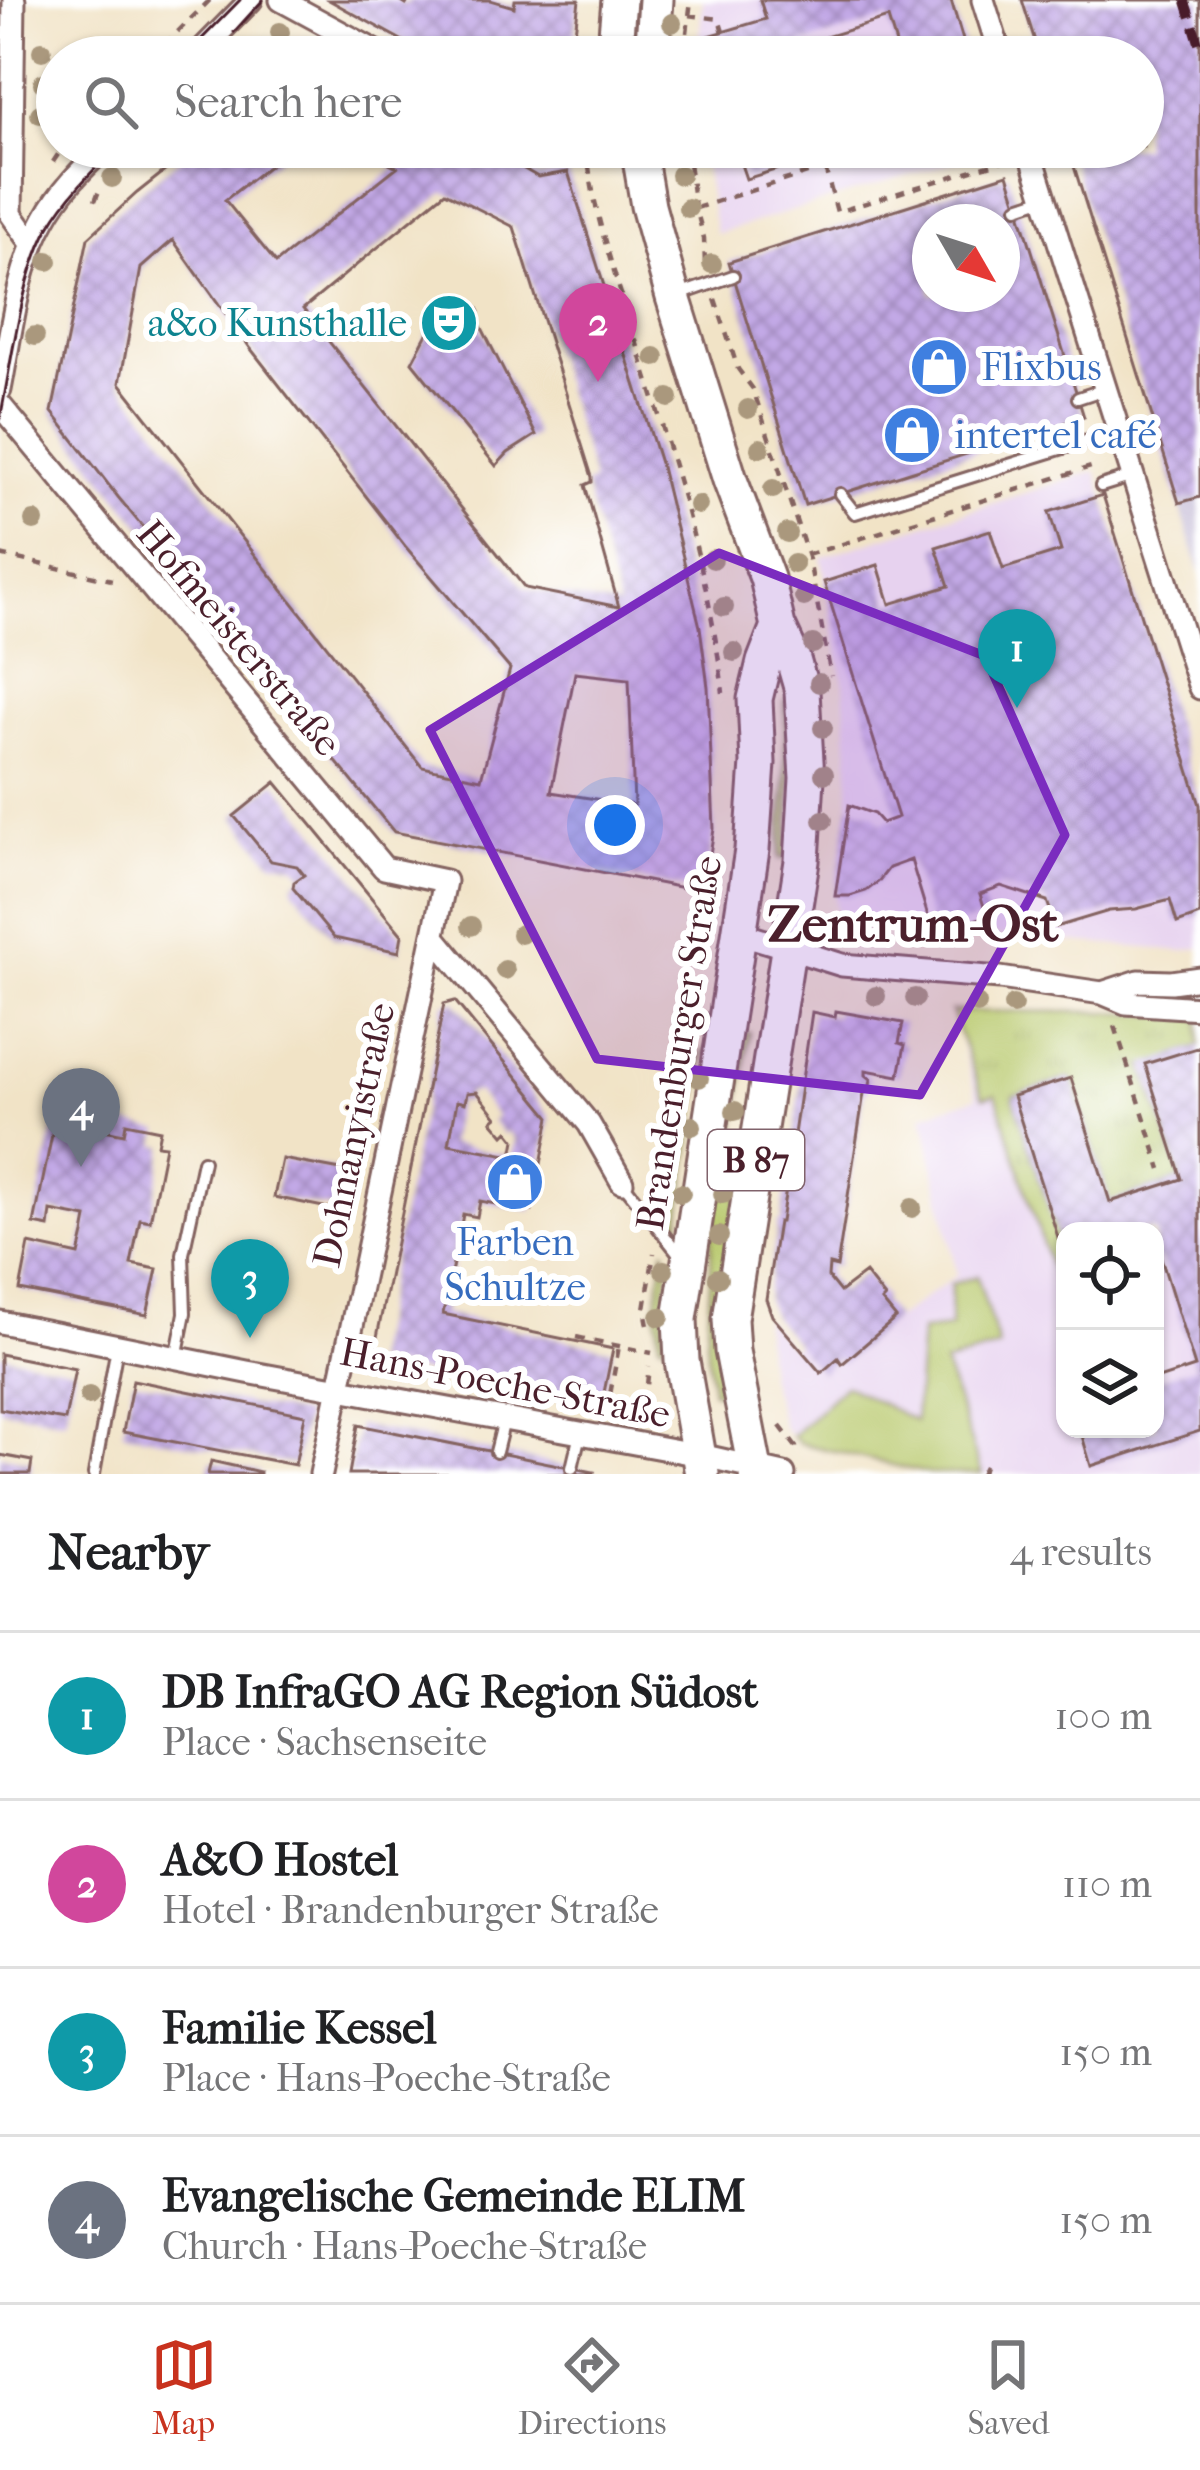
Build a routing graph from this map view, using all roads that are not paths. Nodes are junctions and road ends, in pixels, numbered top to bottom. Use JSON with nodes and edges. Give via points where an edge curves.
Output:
{"nodes":[{"id":1,"x":14,"y":0,"type":"edge"},
{"id":2,"x":251,"y":0,"type":"edge"},
{"id":3,"x":281,"y":0,"type":"edge"},
{"id":4,"x":619,"y":0,"type":"edge"},
{"id":5,"x":656,"y":0,"type":"edge"},
{"id":6,"x":983,"y":0,"type":"edge"},
{"id":7,"x":216,"y":36,"type":"edge"},
{"id":8,"x":347,"y":36,"type":"edge"},
{"id":9,"x":616,"y":36,"type":"edge"},
{"id":10,"x":653,"y":36,"type":"edge"},
{"id":11,"x":994,"y":36,"type":"edge"},
{"id":12,"x":6,"y":66,"type":"edge"},
{"id":13,"x":84,"y":168,"type":"edge"},
{"id":14,"x":641,"y":168,"type":"edge"},
{"id":15,"x":1029,"y":168,"type":"edge"},
{"id":16,"x":1045,"y":198,"type":"junction"},
{"id":17,"x":1020,"y":205,"type":"edge"},
{"id":18,"x":33,"y":245,"type":"junction"},
{"id":19,"x":733,"y":276,"type":"dead end"},
{"id":20,"x":673,"y":297,"type":"junction"},
{"id":21,"x":1105,"y":389,"type":"junction"},
{"id":22,"x":0,"y":390,"type":"edge"},
{"id":23,"x":1078,"y":398,"type":"dead end"},
{"id":24,"x":0,"y":405,"type":"edge"},
{"id":25,"x":1118,"y":431,"type":"junction"},
{"id":26,"x":1129,"y":466,"type":"junction"},
{"id":27,"x":1101,"y":486,"type":"dead end"},
{"id":28,"x":840,"y":494,"type":"dead end"},
{"id":29,"x":778,"y":626,"type":"junction"},
{"id":30,"x":1200,"y":688,"type":"edge"},
{"id":31,"x":446,"y":881,"type":"joint"},
{"id":32,"x":739,"y":933,"type":"junction"},
{"id":33,"x":434,"y":937,"type":"junction"},
{"id":34,"x":789,"y":949,"type":"junction"},
{"id":35,"x":1200,"y":978,"type":"edge"},
{"id":36,"x":1102,"y":993,"type":"junction"},
{"id":37,"x":1200,"y":1008,"type":"edge"},
{"id":38,"x":203,"y":1161,"type":"dead end"},
{"id":39,"x":622,"y":1182,"type":"joint"},
{"id":40,"x":687,"y":1263,"type":"junction"},
{"id":41,"x":0,"y":1322,"type":"edge"},
{"id":42,"x":117,"y":1346,"type":"junction"},
{"id":43,"x":176,"y":1358,"type":"junction"},
{"id":44,"x":338,"y":1388,"type":"junction"},
{"id":45,"x":504,"y":1420,"type":"junction"},
{"id":46,"x":591,"y":1436,"type":"junction"},
{"id":47,"x":496,"y":1452,"type":"dead end"},
{"id":48,"x":701,"y":1465,"type":"edge"},
{"id":49,"x":572,"y":1468,"type":"dead end"},
{"id":50,"x":765,"y":1472,"type":"edge"},
{"id":51,"x":94,"y":1474,"type":"edge"},
{"id":52,"x":321,"y":1474,"type":"edge"}],
"edges":[{"from":1,"to":12,"type":"street"},
{"from":2,"to":7,"type":"street"},
{"from":3,"to":8,"type":"street"},
{"from":4,"to":9,"type":"main road"},
{"from":5,"to":10,"type":"main road"},
{"from":6,"to":11,"type":"street"},
{"from":12,"to":18,"type":"street","via":[[11,214]]},
{"from":13,"to":18,"type":"street"},
{"from":14,"to":20,"type":"main road","number":"B 87"},
{"from":15,"to":16,"type":"street"},
{"from":16,"to":17,"type":"lane"},
{"from":16,"to":21,"type":"street"},
{"from":18,"to":22,"type":"street"},
{"from":19,"to":20,"type":"lane"},
{"from":20,"to":29,"type":"main road","number":"B 87"},
{"from":21,"to":23,"type":"lane"},
{"from":21,"to":25,"type":"street"},
{"from":24,"to":31,"type":"street","name":"Hofmeisterstraße","via":[[384,868]]},
{"from":25,"to":26,"type":"street"},
{"from":25,"to":28,"type":"lane","via":[[855,513]]},
{"from":26,"to":27,"type":"lane"},
{"from":26,"to":30,"type":"street"},
{"from":29,"to":32,"type":"main road","name":"Brandenburger Straße","number":"B 87","via":[[755,699],[757,803]]},
{"from":29,"to":34,"type":"main road","number":"B 87","via":[[802,691],[806,753]]},
{"from":31,"to":33,"type":"street","name":"Dohnanyistraße"},
{"from":32,"to":34,"type":"street"},
{"from":32,"to":40,"type":"main road","name":"Brandenburger Straße","number":"B 87"},
{"from":33,"to":39,"type":"street","via":[[589,1124]]},
{"from":33,"to":44,"type":"street","name":"Dohnanyistraße"},
{"from":34,"to":36,"type":"street","via":[[842,965]]},
{"from":34,"to":50,"type":"main road","number":"B 87","via":[[730,1319]]},
{"from":35,"to":36,"type":"street","via":[[1139,981]]},
{"from":36,"to":37,"type":"street","via":[[1126,1003]]},
{"from":38,"to":43,"type":"lane","via":[[183,1254]]},
{"from":39,"to":40,"type":"lane"},
{"from":40,"to":48,"type":"main road","name":"Brandenburger Straße","number":"B 87","via":[[682,1361]]},
{"from":41,"to":42,"type":"street","name":"Hans-Poeche-Straße"},
{"from":42,"to":43,"type":"street","name":"Hans-Poeche-Straße"},
{"from":42,"to":51,"type":"lane"},
{"from":43,"to":44,"type":"street","name":"Hans-Poeche-Straße"},
{"from":44,"to":45,"type":"street","name":"Hans-Poeche-Straße"},
{"from":44,"to":52,"type":"street","name":"Dohnanyistraße"},
{"from":45,"to":46,"type":"street","name":"Hans-Poeche-Straße"},
{"from":45,"to":47,"type":"lane"},
{"from":46,"to":48,"type":"street","name":"Hans-Poeche-Straße"},
{"from":46,"to":49,"type":"lane"},
{"from":48,"to":50,"type":"street","name":"Hans-Poeche-Straße"}]}
